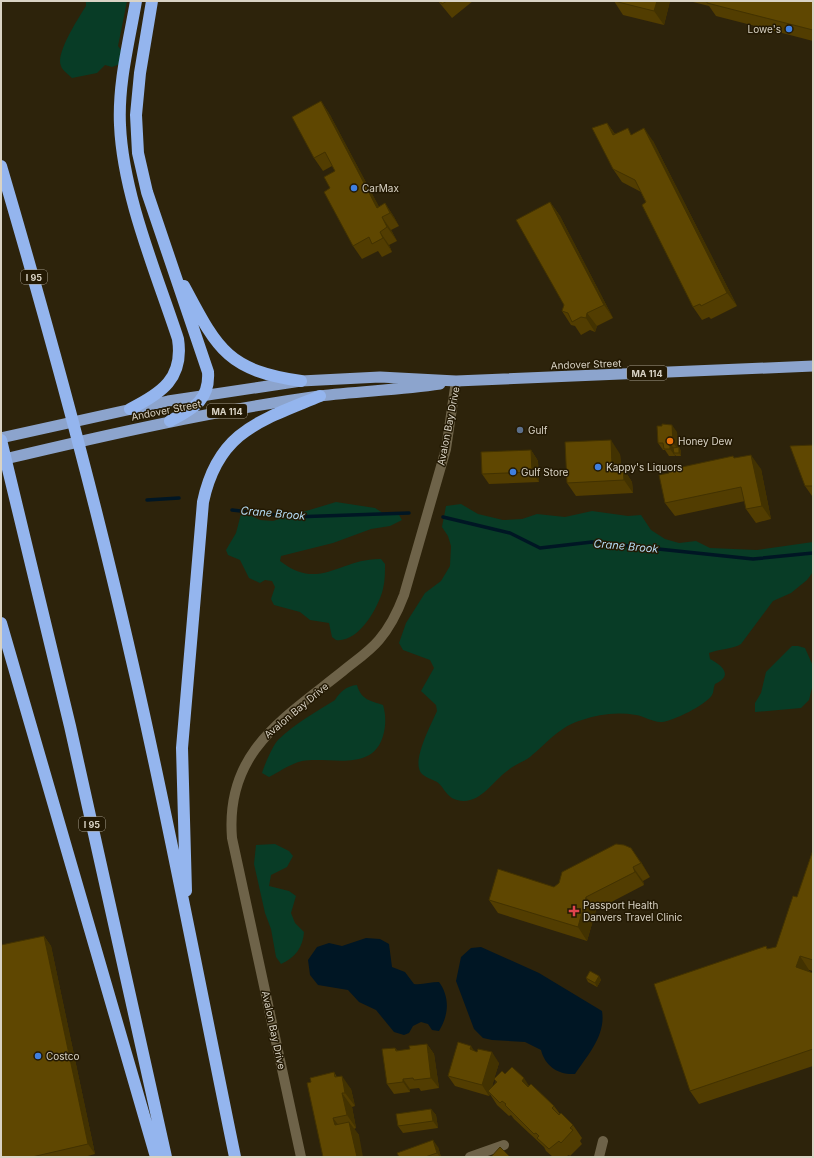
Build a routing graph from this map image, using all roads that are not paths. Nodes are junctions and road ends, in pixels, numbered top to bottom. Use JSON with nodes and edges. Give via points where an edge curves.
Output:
{"nodes":[{"id":1,"x":136,"y":1,"type":"edge"},
{"id":2,"x":152,"y":1,"type":"edge"},
{"id":3,"x":1,"y":166,"type":"edge"},
{"id":4,"x":172,"y":264,"type":"junction"},
{"id":5,"x":813,"y":366,"type":"edge"},
{"id":6,"x":301,"y":381,"type":"junction"},
{"id":7,"x":456,"y":381,"type":"junction"},
{"id":8,"x":205,"y":395,"type":"junction"},
{"id":9,"x":320,"y":396,"type":"junction"},
{"id":10,"x":130,"y":408,"type":"junction"},
{"id":11,"x":170,"y":421,"type":"junction"},
{"id":12,"x":1,"y":439,"type":"edge"},
{"id":13,"x":1,"y":460,"type":"edge"},
{"id":14,"x":1,"y":623,"type":"edge"},
{"id":15,"x":188,"y":930,"type":"junction"},
{"id":16,"x":603,"y":1140,"type":"dead end"},
{"id":17,"x":504,"y":1145,"type":"dead end"},
{"id":18,"x":156,"y":1157,"type":"edge"},
{"id":19,"x":166,"y":1157,"type":"edge"},
{"id":20,"x":235,"y":1157,"type":"edge"},
{"id":21,"x":301,"y":1157,"type":"edge"},
{"id":22,"x":470,"y":1157,"type":"edge"},
{"id":23,"x":599,"y":1157,"type":"edge"}],
"edges":[{"from":1,"to":10,"type":"highway","via":[[120,100],[121,146],[135,210],[178,339],[180,352],[178,365],[163,390]]},
{"from":2,"to":4,"type":"highway","via":[[140,73],[136,135],[147,192]]},
{"from":3,"to":15,"type":"highway","number":"I 95","via":[[86,472],[147,729]]},
{"from":4,"to":6,"type":"highway","via":[[217,343],[227,354],[237,362],[263,374]]},
{"from":4,"to":8,"type":"highway","via":[[208,372],[209,381]]},
{"from":5,"to":7,"type":"highway","name":"Andover Street","number":"MA 114"},
{"from":6,"to":7,"type":"highway","name":"Andover Street","number":"MA 114","via":[[380,377]]},
{"from":6,"to":8,"type":"highway","name":"Andover Street","number":"MA 114"},
{"from":7,"to":9,"type":"highway","name":"Andover Street","number":"MA 114","via":[[403,390]]},
{"from":7,"to":21,"type":"street","name":"Avalon Bay Drive","via":[[446,449],[397,613],[379,640],[363,655],[287,715],[258,743],[239,777],[233,797],[230,818],[232,838]]},
{"from":8,"to":10,"type":"highway","name":"Andover Street","number":"MA 114"},
{"from":8,"to":11,"type":"highway","via":[[198,404]]},
{"from":9,"to":11,"type":"highway","name":"Andover Street","number":"MA 114"},
{"from":9,"to":15,"type":"highway","via":[[270,416],[240,435],[218,459],[206,487],[182,748]]},
{"from":10,"to":12,"type":"highway","name":"Andover Street","number":"MA 114"},
{"from":11,"to":13,"type":"highway","name":"Andover Street","number":"MA 114"},
{"from":12,"to":19,"type":"highway","number":"I 95","via":[[72,733]]},
{"from":14,"to":18,"type":"highway"},
{"from":15,"to":20,"type":"highway","number":"I 95"},
{"from":16,"to":23,"type":"street"},
{"from":17,"to":22,"type":"street"}]}
